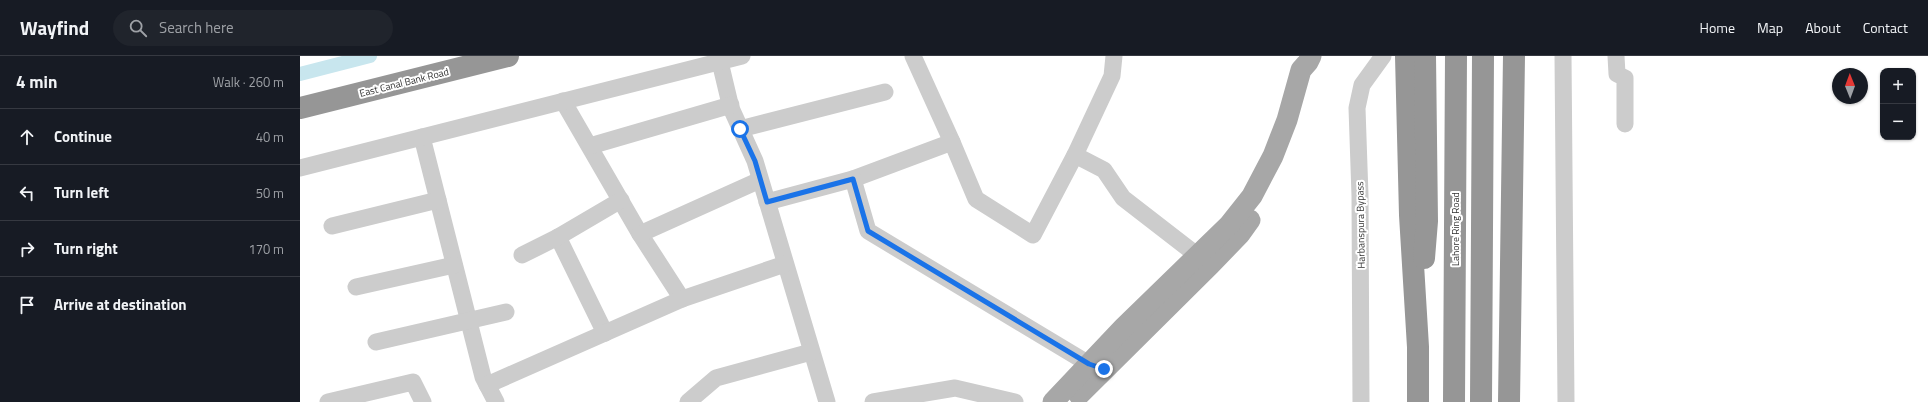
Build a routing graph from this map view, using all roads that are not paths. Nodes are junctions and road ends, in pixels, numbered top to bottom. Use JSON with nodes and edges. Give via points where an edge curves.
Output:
{"nodes":[{"id":1,"x":508,"y":56,"type":"edge"},
{"id":2,"x":742,"y":56,"type":"edge"},
{"id":3,"x":913,"y":56,"type":"edge"},
{"id":4,"x":1114,"y":56,"type":"edge"},
{"id":5,"x":1383,"y":56,"type":"edge"},
{"id":6,"x":1406,"y":56,"type":"edge"},
{"id":7,"x":1425,"y":56,"type":"edge"},
{"id":8,"x":1456,"y":56,"type":"edge"},
{"id":9,"x":1482,"y":56,"type":"edge"},
{"id":10,"x":1514,"y":56,"type":"edge"},
{"id":11,"x":1563,"y":56,"type":"edge"},
{"id":12,"x":1616,"y":56,"type":"edge"},
{"id":13,"x":1310,"y":59,"type":"edge"},
{"id":14,"x":720,"y":62,"type":"junction"},
{"id":15,"x":885,"y":92,"type":"dead end"},
{"id":16,"x":563,"y":101,"type":"junction"},
{"id":17,"x":731,"y":105,"type":"junction"},
{"id":18,"x":300,"y":108,"type":"edge"},
{"id":19,"x":1625,"y":124,"type":"dead end"},
{"id":20,"x":740,"y":129,"type":"junction"},
{"id":21,"x":422,"y":137,"type":"junction"},
{"id":22,"x":952,"y":142,"type":"junction"},
{"id":23,"x":590,"y":146,"type":"junction"},
{"id":24,"x":1075,"y":155,"type":"junction"},
{"id":25,"x":300,"y":168,"type":"edge"},
{"id":26,"x":853,"y":179,"type":"junction"},
{"id":27,"x":760,"y":180,"type":"junction"},
{"id":28,"x":438,"y":200,"type":"junction"},
{"id":29,"x":621,"y":200,"type":"junction"},
{"id":30,"x":767,"y":202,"type":"junction"},
{"id":31,"x":332,"y":226,"type":"dead end"},
{"id":32,"x":640,"y":234,"type":"junction"},
{"id":33,"x":558,"y":237,"type":"junction"},
{"id":34,"x":522,"y":255,"type":"dead end"},
{"id":35,"x":1203,"y":260,"type":"junction"},
{"id":36,"x":785,"y":264,"type":"junction"},
{"id":37,"x":454,"y":265,"type":"junction"},
{"id":38,"x":356,"y":287,"type":"dead end"},
{"id":39,"x":682,"y":299,"type":"junction"},
{"id":40,"x":506,"y":312,"type":"dead end"},
{"id":41,"x":468,"y":320,"type":"junction"},
{"id":42,"x":605,"y":333,"type":"junction"},
{"id":43,"x":376,"y":342,"type":"dead end"},
{"id":44,"x":1418,"y":347,"type":"junction"},
{"id":45,"x":811,"y":352,"type":"junction"},
{"id":46,"x":1096,"y":367,"type":"junction"},
{"id":47,"x":487,"y":386,"type":"junction"},
{"id":48,"x":328,"y":402,"type":"edge"},
{"id":49,"x":422,"y":402,"type":"edge"},
{"id":50,"x":496,"y":402,"type":"edge"},
{"id":51,"x":688,"y":402,"type":"edge"},
{"id":52,"x":827,"y":402,"type":"edge"},
{"id":53,"x":873,"y":402,"type":"edge"},
{"id":54,"x":1016,"y":402,"type":"edge"},
{"id":55,"x":1053,"y":402,"type":"edge"},
{"id":56,"x":1072,"y":402,"type":"edge"},
{"id":57,"x":1361,"y":402,"type":"edge"},
{"id":58,"x":1418,"y":402,"type":"edge"},
{"id":59,"x":1454,"y":402,"type":"edge"},
{"id":60,"x":1481,"y":402,"type":"edge"},
{"id":61,"x":1509,"y":402,"type":"edge"},
{"id":62,"x":1566,"y":402,"type":"edge"}],
"edges":[{"from":1,"to":18,"type":"highway","name":"East Canal Bank Road"},
{"from":2,"to":14,"type":"street"},
{"from":3,"to":22,"type":"street"},
{"from":4,"to":24,"type":"street","via":[[1112,76]]},
{"from":5,"to":57,"type":"street","name":"Harbanspura Bypass","via":[[1362,85],[1357,108]]},
{"from":6,"to":44,"type":"highway","via":[[1410,215]]},
{"from":7,"to":44,"type":"highway","via":[[1427,221]]},
{"from":8,"to":59,"type":"highway","name":"Lahore Ring Road"},
{"from":9,"to":60,"type":"highway"},
{"from":10,"to":61,"type":"highway"},
{"from":11,"to":62,"type":"street"},
{"from":12,"to":19,"type":"street","via":[[1618,74],[1625,78]]},
{"from":13,"to":35,"type":"main road","via":[[1312,74],[1298,127],[1285,162],[1240,234]]},
{"from":14,"to":16,"type":"street"},
{"from":14,"to":17,"type":"street"},
{"from":15,"to":20,"type":"street"},
{"from":16,"to":21,"type":"street"},
{"from":16,"to":23,"type":"street"},
{"from":17,"to":20,"type":"street"},
{"from":17,"to":23,"type":"street"},
{"from":20,"to":27,"type":"street","via":[[755,161]]},
{"from":21,"to":25,"type":"street"},
{"from":21,"to":28,"type":"street"},
{"from":22,"to":24,"type":"street","via":[[976,199],[1033,235]]},
{"from":22,"to":26,"type":"street"},
{"from":23,"to":29,"type":"street"},
{"from":24,"to":35,"type":"street","via":[[1104,170],[1123,198]]},
{"from":26,"to":30,"type":"street"},
{"from":26,"to":46,"type":"street","via":[[868,231]]},
{"from":27,"to":30,"type":"street"},
{"from":27,"to":32,"type":"street"},
{"from":28,"to":31,"type":"street"},
{"from":28,"to":37,"type":"street"},
{"from":29,"to":32,"type":"street"},
{"from":29,"to":33,"type":"street"},
{"from":30,"to":36,"type":"street"},
{"from":32,"to":39,"type":"street"},
{"from":33,"to":34,"type":"street"},
{"from":33,"to":42,"type":"street"},
{"from":35,"to":46,"type":"main road"},
{"from":36,"to":39,"type":"street"},
{"from":36,"to":45,"type":"street"},
{"from":37,"to":38,"type":"street"},
{"from":37,"to":41,"type":"street"},
{"from":39,"to":42,"type":"street"},
{"from":40,"to":41,"type":"street"},
{"from":41,"to":43,"type":"street"},
{"from":41,"to":47,"type":"street"},
{"from":42,"to":47,"type":"street"},
{"from":44,"to":58,"type":"highway"},
{"from":45,"to":51,"type":"street","via":[[716,378]]},
{"from":45,"to":52,"type":"street"},
{"from":46,"to":55,"type":"main road"},
{"from":46,"to":56,"type":"main road"},
{"from":47,"to":50,"type":"street"},
{"from":48,"to":49,"type":"street","via":[[413,382]]},
{"from":53,"to":54,"type":"street","via":[[955,388]]}]}
